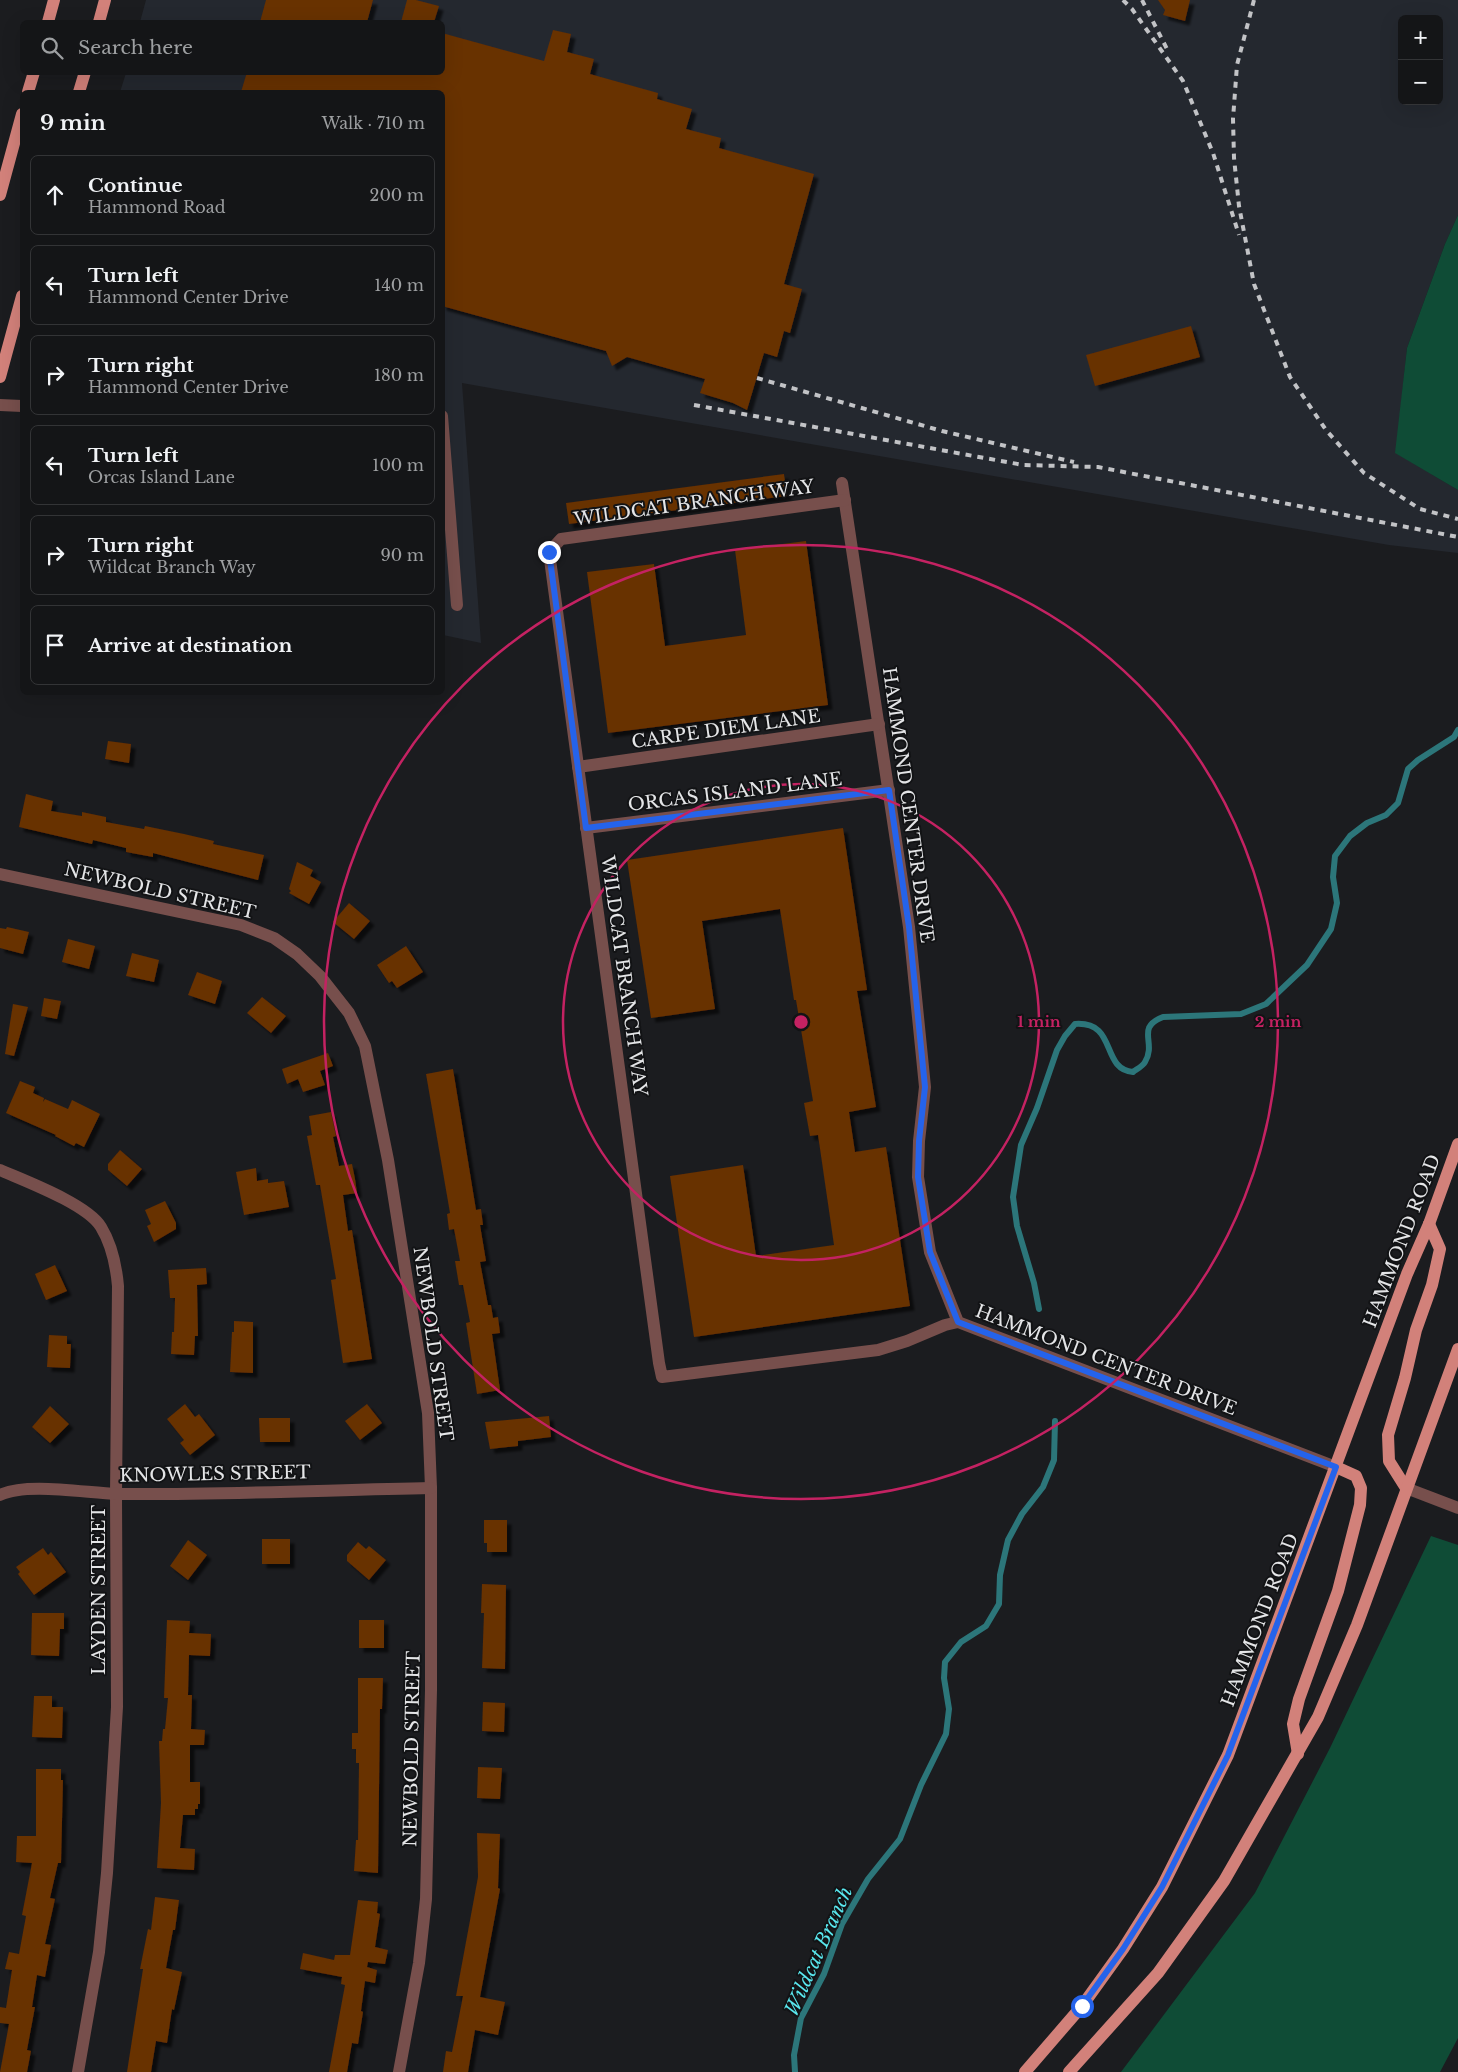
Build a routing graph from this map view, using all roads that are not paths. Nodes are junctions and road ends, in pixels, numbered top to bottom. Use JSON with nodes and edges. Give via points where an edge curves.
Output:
{"nodes":[{"id":1,"x":54,"y":0,"type":"edge"},
{"id":2,"x":105,"y":0,"type":"edge"},
{"id":3,"x":49,"y":20,"type":"edge"},
{"id":4,"x":100,"y":20,"type":"edge"},
{"id":5,"x":33,"y":75,"type":"edge"},
{"id":6,"x":84,"y":75,"type":"edge"},
{"id":7,"x":29,"y":90,"type":"edge"},
{"id":8,"x":80,"y":90,"type":"edge"},
{"id":9,"x":20,"y":121,"type":"edge"},
{"id":10,"x":0,"y":195,"type":"edge"},
{"id":11,"x":20,"y":303,"type":"edge"},
{"id":12,"x":0,"y":377,"type":"edge"},
{"id":13,"x":0,"y":405,"type":"edge"},
{"id":14,"x":20,"y":406,"type":"edge"},
{"id":15,"x":445,"y":466,"type":"edge"},
{"id":16,"x":446,"y":479,"type":"edge"},
{"id":17,"x":842,"y":483,"type":"dead end"},
{"id":18,"x":845,"y":500,"type":"junction"},
{"id":19,"x":457,"y":605,"type":"dead end"},
{"id":20,"x":879,"y":724,"type":"junction"},
{"id":21,"x":578,"y":767,"type":"junction"},
{"id":22,"x":889,"y":790,"type":"junction"},
{"id":23,"x":586,"y":828,"type":"junction"},
{"id":24,"x":0,"y":874,"type":"edge"},
{"id":25,"x":1458,"y":1144,"type":"edge"},
{"id":26,"x":0,"y":1170,"type":"edge"},
{"id":27,"x":1429,"y":1224,"type":"junction"},
{"id":28,"x":958,"y":1322,"type":"junction"},
{"id":29,"x":1458,"y":1349,"type":"edge"},
{"id":30,"x":1336,"y":1467,"type":"junction"},
{"id":31,"x":431,"y":1488,"type":"junction"},
{"id":32,"x":1406,"y":1488,"type":"junction"},
{"id":33,"x":116,"y":1494,"type":"junction"},
{"id":34,"x":0,"y":1495,"type":"edge"},
{"id":35,"x":1458,"y":1508,"type":"edge"},
{"id":36,"x":1298,"y":1754,"type":"junction"},
{"id":37,"x":78,"y":2072,"type":"edge"},
{"id":38,"x":399,"y":2072,"type":"edge"},
{"id":39,"x":1025,"y":2072,"type":"edge"},
{"id":40,"x":1069,"y":2072,"type":"edge"}],
"edges":[{"from":1,"to":3,"type":"main road"},
{"from":2,"to":4,"type":"main road"},
{"from":5,"to":7,"type":"main road"},
{"from":6,"to":8,"type":"main road"},
{"from":9,"to":10,"type":"main road"},
{"from":11,"to":12,"type":"main road"},
{"from":13,"to":14,"type":"street"},
{"from":15,"to":16,"type":"street"},
{"from":16,"to":19,"type":"street"},
{"from":17,"to":18,"type":"street","name":"HAMMOND CENTER DRIVE"},
{"from":18,"to":20,"type":"street","name":"HAMMOND CENTER DRIVE"},
{"from":18,"to":21,"type":"street","name":"WILDCAT BRANCH WAY","via":[[561,539],[549,552]]},
{"from":20,"to":21,"type":"street","name":"CARPE DIEM LANE"},
{"from":20,"to":22,"type":"street","name":"HAMMOND CENTER DRIVE"},
{"from":21,"to":23,"type":"street","name":"WILDCAT BRANCH WAY"},
{"from":22,"to":23,"type":"street","name":"ORCAS ISLAND LANE"},
{"from":22,"to":28,"type":"street","name":"HAMMOND CENTER DRIVE","via":[[909,927],[925,1087],[918,1177],[930,1252]]},
{"from":23,"to":28,"type":"street","name":"WILDCAT BRANCH WAY","via":[[662,1377],[878,1350]]},
{"from":24,"to":31,"type":"street","name":"NEWBOLD STREET","via":[[249,928],[274,938],[297,954],[320,976],[349,1013],[365,1046],[388,1160],[428,1413]]},
{"from":25,"to":27,"type":"main road","name":"HAMMOND ROAD"},
{"from":26,"to":33,"type":"street","name":"LAYDEN STREET","via":[[82,1208],[100,1225],[115,1256],[118,1286]]},
{"from":27,"to":30,"type":"main road","name":"HAMMOND ROAD","via":[[1407,1274]]},
{"from":27,"to":32,"type":"main road","via":[[1440,1249],[1388,1434],[1389,1461]]},
{"from":28,"to":30,"type":"street","name":"HAMMOND CENTER DRIVE"},
{"from":29,"to":32,"type":"main road"},
{"from":30,"to":36,"type":"main road","via":[[1356,1476],[1361,1488],[1360,1505],[1338,1591],[1298,1699],[1293,1724]]},
{"from":30,"to":39,"type":"main road","name":"HAMMOND ROAD","via":[[1228,1755],[1176,1861],[1123,1949],[1082,2006]]},
{"from":31,"to":33,"type":"street","name":"KNOWLES STREET"},
{"from":31,"to":38,"type":"street","name":"NEWBOLD STREET","via":[[426,1899],[419,1963]]},
{"from":32,"to":35,"type":"street"},
{"from":32,"to":36,"type":"main road","via":[[1345,1654]]},
{"from":33,"to":34,"type":"street","name":"KNOWLES STREET","via":[[37,1490],[8,1491]]},
{"from":33,"to":37,"type":"street","name":"LAYDEN STREET","via":[[117,1706],[107,1873],[99,1952]]},
{"from":36,"to":40,"type":"main road","via":[[1224,1881],[1158,1972]]}]}
